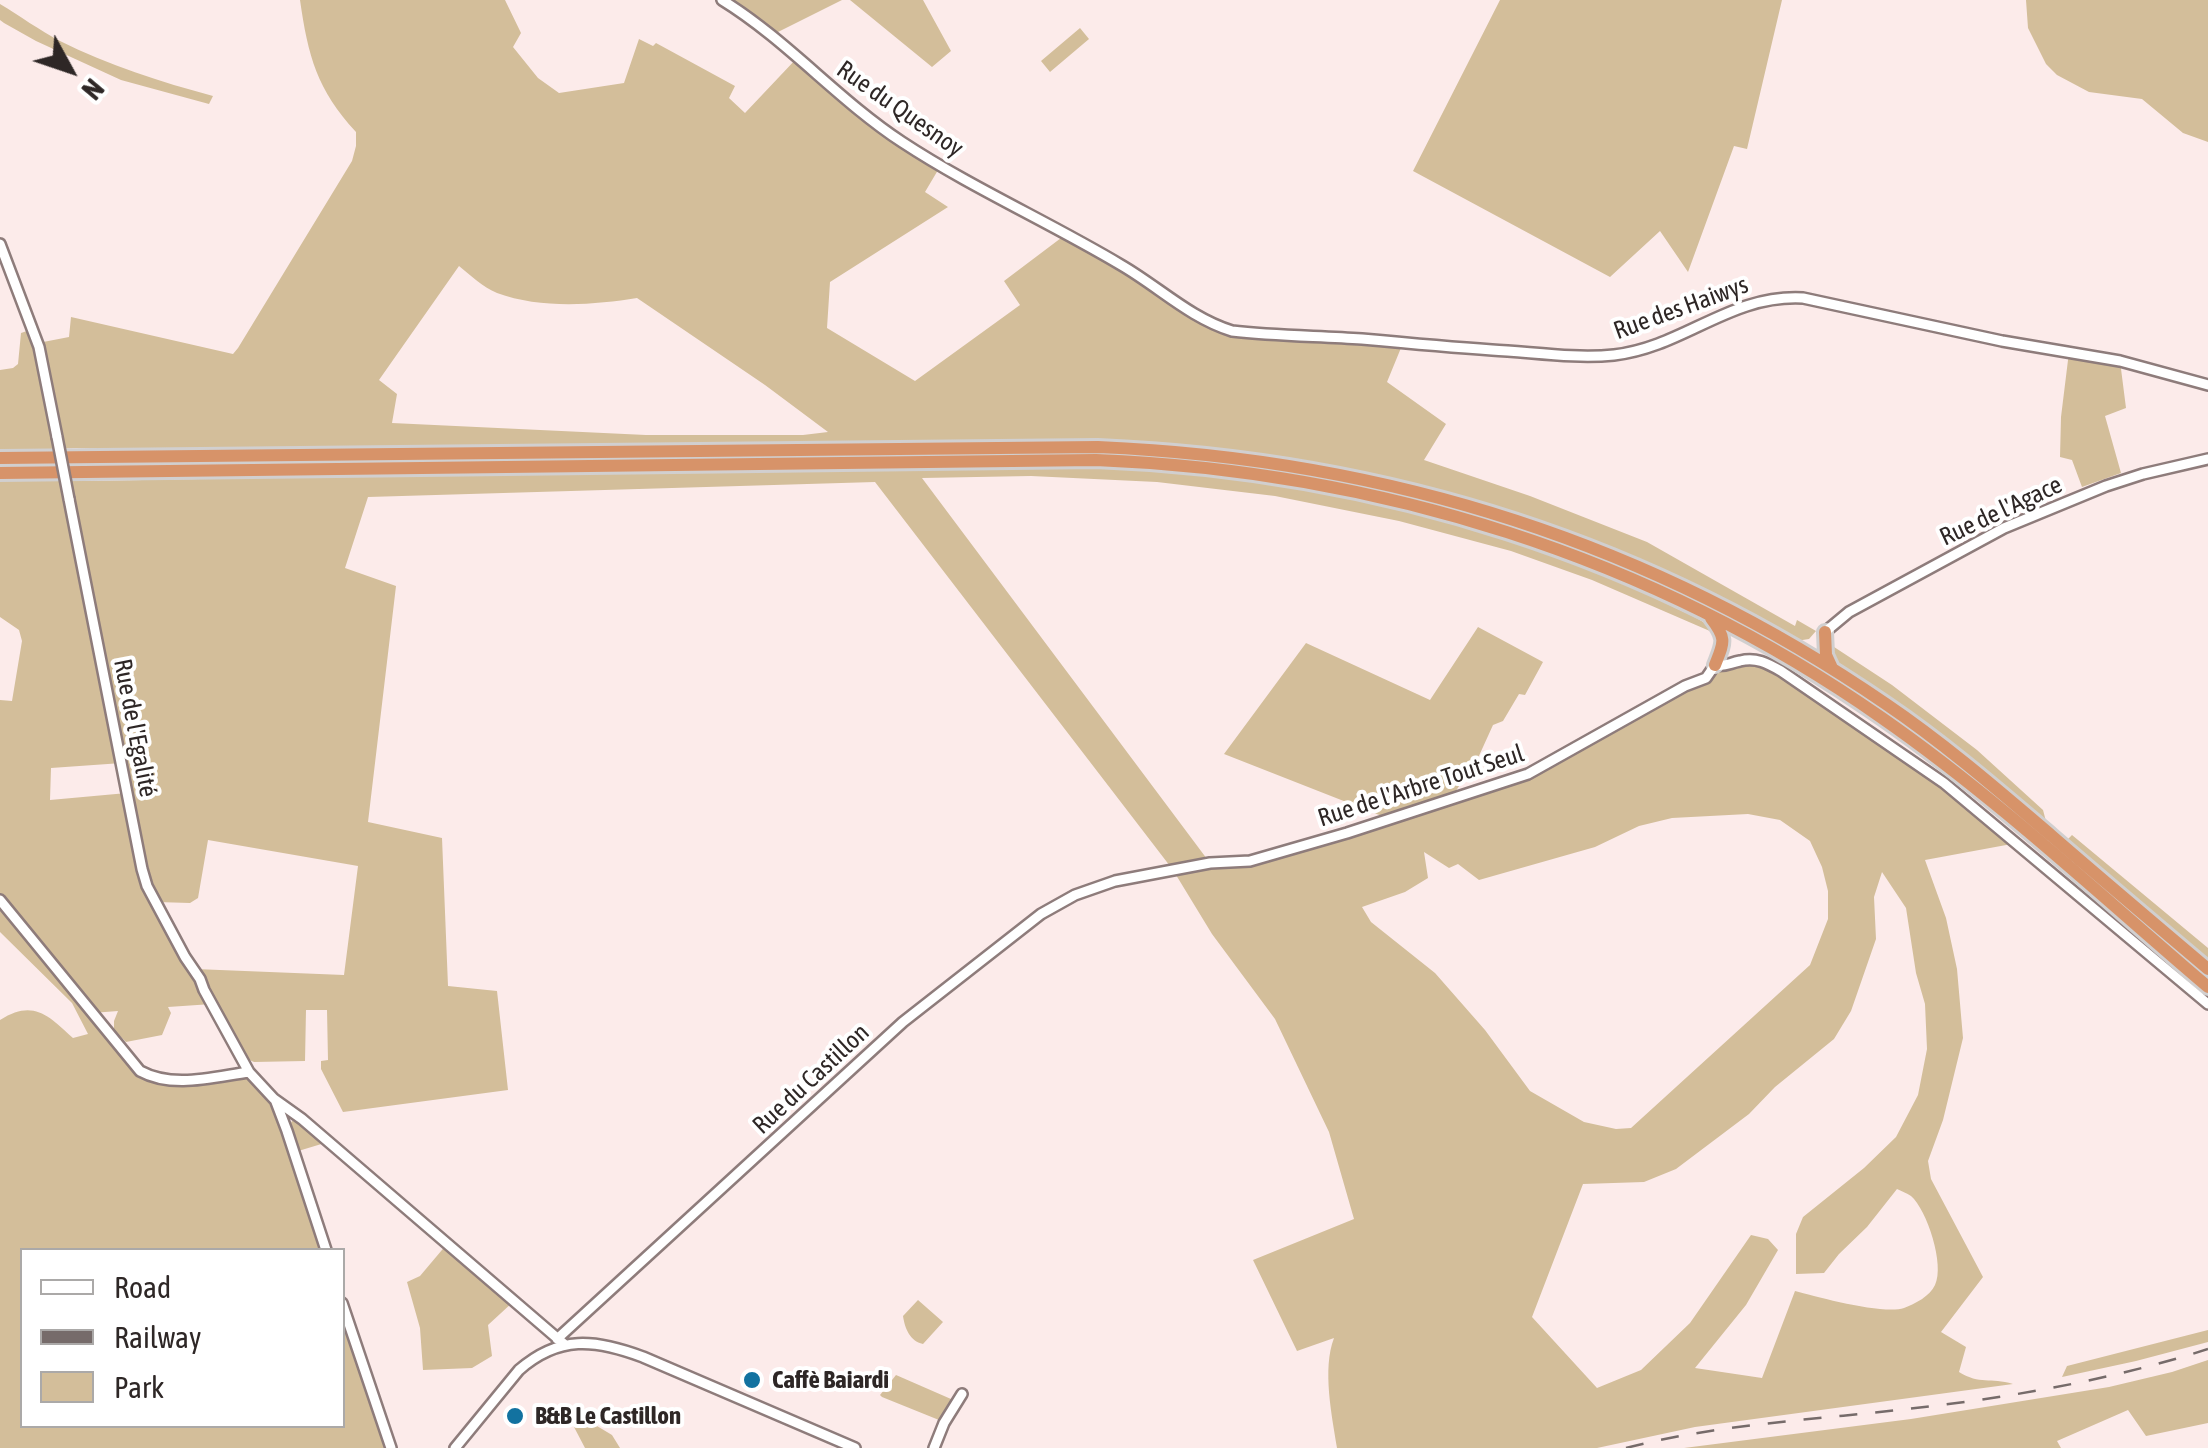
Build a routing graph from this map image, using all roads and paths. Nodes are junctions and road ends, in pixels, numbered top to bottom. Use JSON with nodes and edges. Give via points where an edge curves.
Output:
{"nodes":[{"id":1,"x":722,"y":0,"type":"edge"},
{"id":2,"x":1065,"y":235,"type":"joint"},
{"id":3,"x":0,"y":244,"type":"edge"},
{"id":4,"x":2208,"y":385,"type":"edge"},
{"id":5,"x":0,"y":458,"type":"edge"},
{"id":6,"x":2208,"y":459,"type":"edge"},
{"id":7,"x":0,"y":473,"type":"edge"},
{"id":8,"x":1708,"y":614,"type":"junction"},
{"id":9,"x":1826,"y":632,"type":"junction"},
{"id":10,"x":1751,"y":636,"type":"junction"},
{"id":11,"x":1796,"y":648,"type":"junction"},
{"id":12,"x":1715,"y":666,"type":"junction"},
{"id":13,"x":1832,"y":668,"type":"junction"},
{"id":14,"x":1115,"y":880,"type":"joint"},
{"id":15,"x":0,"y":900,"type":"edge"},
{"id":16,"x":2208,"y":969,"type":"edge"},
{"id":17,"x":2208,"y":987,"type":"edge"},
{"id":18,"x":2208,"y":1004,"type":"edge"},
{"id":19,"x":249,"y":1072,"type":"junction"},
{"id":20,"x":274,"y":1100,"type":"junction"},
{"id":21,"x":325,"y":1248,"type":"edge"},
{"id":22,"x":345,"y":1312,"type":"edge"},
{"id":23,"x":561,"y":1342,"type":"junction"},
{"id":24,"x":962,"y":1394,"type":"dead end"},
{"id":25,"x":391,"y":1448,"type":"edge"},
{"id":26,"x":455,"y":1448,"type":"edge"},
{"id":27,"x":856,"y":1448,"type":"edge"},
{"id":28,"x":934,"y":1448,"type":"edge"}],
"edges":[{"from":1,"to":2,"type":"street","name":"Rue du Quesnoy","via":[[901,142]]},
{"from":2,"to":4,"type":"street","name":"Rue des Haiwys","via":[[1206,321],[1251,333],[1602,356],[1649,347],[1755,302],[1802,298]]},
{"from":3,"to":19,"type":"street","name":"Rue de l'Egalité","bridge":true,"via":[[39,347],[146,886]]},
{"from":5,"to":11,"type":"highway","via":[[1043,446],[1226,456],[1415,490],[1526,524],[1653,574]]},
{"from":6,"to":9,"type":"street","name":"Rue de l'Agace","via":[[2106,486],[2004,528],[1849,612]]},
{"from":7,"to":8,"type":"highway","via":[[1154,462],[1327,485],[1430,508],[1592,562]]},
{"from":8,"to":10,"type":"highway"},
{"from":8,"to":12,"type":"highway","via":[[1724,642]]},
{"from":9,"to":11,"type":"highway"},
{"from":9,"to":13,"type":"highway"},
{"from":10,"to":12,"type":"highway","via":[[1729,646]]},
{"from":10,"to":17,"type":"highway","via":[[1948,766]]},
{"from":11,"to":13,"type":"highway"},
{"from":12,"to":14,"type":"street","name":"Rue de l'Arbre Tout Seul","via":[[1706,678],[1528,774],[1270,856]]},
{"from":12,"to":18,"type":"street","via":[[1763,660],[1793,679],[1944,783]]},
{"from":13,"to":16,"type":"highway","via":[[1958,756]]},
{"from":14,"to":23,"type":"street","name":"Rue du Castillon","via":[[1041,914],[902,1022]]},
{"from":15,"to":19,"type":"street","via":[[140,1070],[176,1082]]},
{"from":19,"to":20,"type":"street"},
{"from":20,"to":21,"type":"street"},
{"from":20,"to":23,"type":"street"},
{"from":22,"to":25,"type":"street"},
{"from":23,"to":26,"type":"street","name":"Rue du Castillon","via":[[519,1370]]},
{"from":23,"to":27,"type":"street","via":[[626,1350]]},
{"from":24,"to":28,"type":"street"}]}
